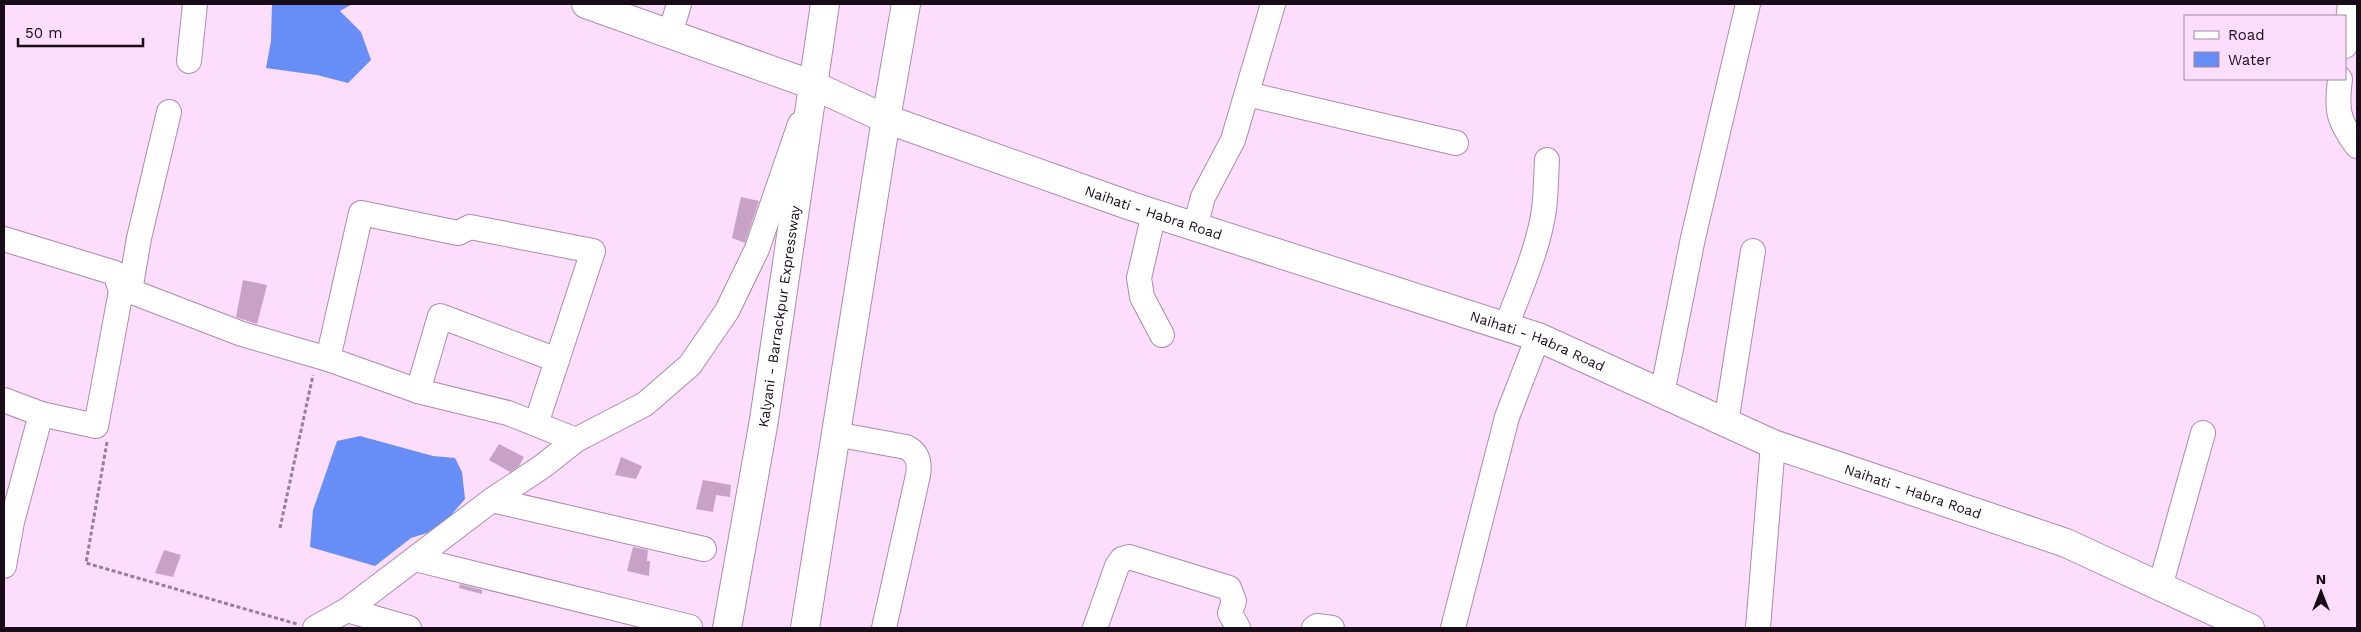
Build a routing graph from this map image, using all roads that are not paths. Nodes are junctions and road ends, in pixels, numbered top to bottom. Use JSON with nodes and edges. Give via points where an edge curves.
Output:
{"nodes":[{"id":1,"x":195,"y":4,"type":"edge"},
{"id":2,"x":586,"y":4,"type":"edge"},
{"id":3,"x":679,"y":4,"type":"edge"},
{"id":4,"x":825,"y":4,"type":"edge"},
{"id":5,"x":906,"y":4,"type":"edge"},
{"id":6,"x":1272,"y":4,"type":"edge"},
{"id":7,"x":1748,"y":4,"type":"edge"},
{"id":8,"x":2350,"y":4,"type":"edge"},
{"id":9,"x":670,"y":34,"type":"junction"},
{"id":10,"x":2346,"y":38,"type":"edge"},
{"id":11,"x":189,"y":61,"type":"dead end"},
{"id":12,"x":2340,"y":80,"type":"edge"},
{"id":13,"x":813,"y":85,"type":"junction"},
{"id":14,"x":1246,"y":94,"type":"junction"},
{"id":15,"x":169,"y":112,"type":"dead end"},
{"id":16,"x":886,"y":119,"type":"junction"},
{"id":17,"x":1456,"y":143,"type":"dead end"},
{"id":18,"x":2357,"y":146,"type":"edge"},
{"id":19,"x":1547,"y":160,"type":"dead end"},
{"id":20,"x":1154,"y":214,"type":"junction"},
{"id":21,"x":1195,"y":227,"type":"junction"},
{"id":22,"x":4,"y":239,"type":"edge"},
{"id":23,"x":1753,"y":251,"type":"dead end"},
{"id":24,"x":126,"y":291,"type":"junction"},
{"id":25,"x":1506,"y":327,"type":"junction"},
{"id":26,"x":1162,"y":335,"type":"dead end"},
{"id":27,"x":1538,"y":338,"type":"junction"},
{"id":28,"x":322,"y":358,"type":"junction"},
{"id":29,"x":557,"y":360,"type":"junction"},
{"id":30,"x":418,"y":392,"type":"junction"},
{"id":31,"x":1662,"y":394,"type":"junction"},
{"id":32,"x":4,"y":400,"type":"edge"},
{"id":33,"x":41,"y":414,"type":"junction"},
{"id":34,"x":1726,"y":423,"type":"junction"},
{"id":35,"x":536,"y":424,"type":"junction"},
{"id":36,"x":2203,"y":433,"type":"dead end"},
{"id":37,"x":835,"y":434,"type":"junction"},
{"id":38,"x":576,"y":440,"type":"junction"},
{"id":39,"x":1773,"y":444,"type":"junction"},
{"id":40,"x":492,"y":500,"type":"junction"},
{"id":41,"x":704,"y":549,"type":"dead end"},
{"id":42,"x":415,"y":559,"type":"junction"},
{"id":43,"x":4,"y":566,"type":"edge"},
{"id":44,"x":2160,"y":587,"type":"junction"},
{"id":45,"x":346,"y":610,"type":"junction"},
{"id":46,"x":308,"y":627,"type":"edge"},
{"id":47,"x":690,"y":627,"type":"edge"},
{"id":48,"x":409,"y":628,"type":"edge"},
{"id":49,"x":726,"y":628,"type":"edge"},
{"id":50,"x":805,"y":628,"type":"edge"},
{"id":51,"x":884,"y":628,"type":"edge"},
{"id":52,"x":1095,"y":628,"type":"edge"},
{"id":53,"x":1238,"y":628,"type":"edge"},
{"id":54,"x":1314,"y":628,"type":"edge"},
{"id":55,"x":1332,"y":628,"type":"edge"},
{"id":56,"x":1453,"y":628,"type":"edge"},
{"id":57,"x":1758,"y":628,"type":"edge"},
{"id":58,"x":2250,"y":628,"type":"edge"}],
"edges":[{"from":1,"to":11,"type":"street"},
{"from":2,"to":9,"type":"main road","name":"Naihati - Habra Road"},
{"from":3,"to":9,"type":"street"},
{"from":4,"to":13,"type":"main road","name":"Kalyani - Barrackpur Expressway"},
{"from":5,"to":16,"type":"main road"},
{"from":6,"to":14,"type":"street"},
{"from":7,"to":31,"type":"street","via":[[1693,238]]},
{"from":8,"to":10,"type":"street"},
{"from":9,"to":13,"type":"main road","name":"Naihati - Habra Road"},
{"from":12,"to":18,"type":"street","via":[[2339,117]]},
{"from":13,"to":16,"type":"main road","name":"Naihati - Habra Road"},
{"from":13,"to":38,"type":"street","via":[[757,250],[727,312],[690,365],[645,404]]},
{"from":13,"to":49,"type":"main road","name":"Kalyani - Barrackpur Expressway","via":[[764,420]]},
{"from":14,"to":17,"type":"street"},
{"from":14,"to":21,"type":"street","via":[[1233,140],[1204,197]]},
{"from":15,"to":24,"type":"street"},
{"from":16,"to":20,"type":"main road","name":"Naihati - Habra Road"},
{"from":16,"to":37,"type":"main road"},
{"from":19,"to":25,"type":"street","via":[[1544,211]]},
{"from":20,"to":21,"type":"main road","name":"Naihati - Habra Road"},
{"from":20,"to":26,"type":"street","via":[[1139,288]]},
{"from":21,"to":25,"type":"main road","name":"Naihati - Habra Road"},
{"from":22,"to":24,"type":"street","via":[[115,273]]},
{"from":23,"to":34,"type":"street"},
{"from":24,"to":28,"type":"street","via":[[242,334]]},
{"from":24,"to":33,"type":"street","via":[[96,426]]},
{"from":25,"to":27,"type":"main road","name":"Naihati - Habra Road"},
{"from":27,"to":31,"type":"main road","name":"Naihati - Habra Road"},
{"from":27,"to":56,"type":"street","via":[[1507,417]]},
{"from":28,"to":29,"type":"street","via":[[361,213],[458,233],[470,227],[593,251]]},
{"from":28,"to":30,"type":"street"},
{"from":29,"to":30,"type":"street","via":[[440,316]]},
{"from":29,"to":35,"type":"street"},
{"from":30,"to":35,"type":"street","via":[[508,413]]},
{"from":31,"to":34,"type":"main road","name":"Naihati - Habra Road"},
{"from":32,"to":33,"type":"street"},
{"from":33,"to":43,"type":"street","via":[[12,522]]},
{"from":34,"to":39,"type":"main road","name":"Naihati - Habra Road"},
{"from":35,"to":38,"type":"street"},
{"from":36,"to":44,"type":"street"},
{"from":37,"to":50,"type":"main road"},
{"from":37,"to":51,"type":"street","via":[[906,447],[914,450],[918,457],[918,475]]},
{"from":38,"to":40,"type":"street"},
{"from":39,"to":44,"type":"main road","name":"Naihati - Habra Road","via":[[2066,543]]},
{"from":39,"to":57,"type":"street"},
{"from":40,"to":41,"type":"street"},
{"from":40,"to":42,"type":"street"},
{"from":42,"to":45,"type":"street"},
{"from":42,"to":47,"type":"street"},
{"from":44,"to":58,"type":"main road","name":"Naihati - Habra Road"},
{"from":45,"to":46,"type":"street"},
{"from":45,"to":48,"type":"street"},
{"from":52,"to":53,"type":"street","via":[[1117,566],[1122,559],[1129,557],[1229,588],[1234,601],[1230,613]]},
{"from":54,"to":55,"type":"street"}]}
